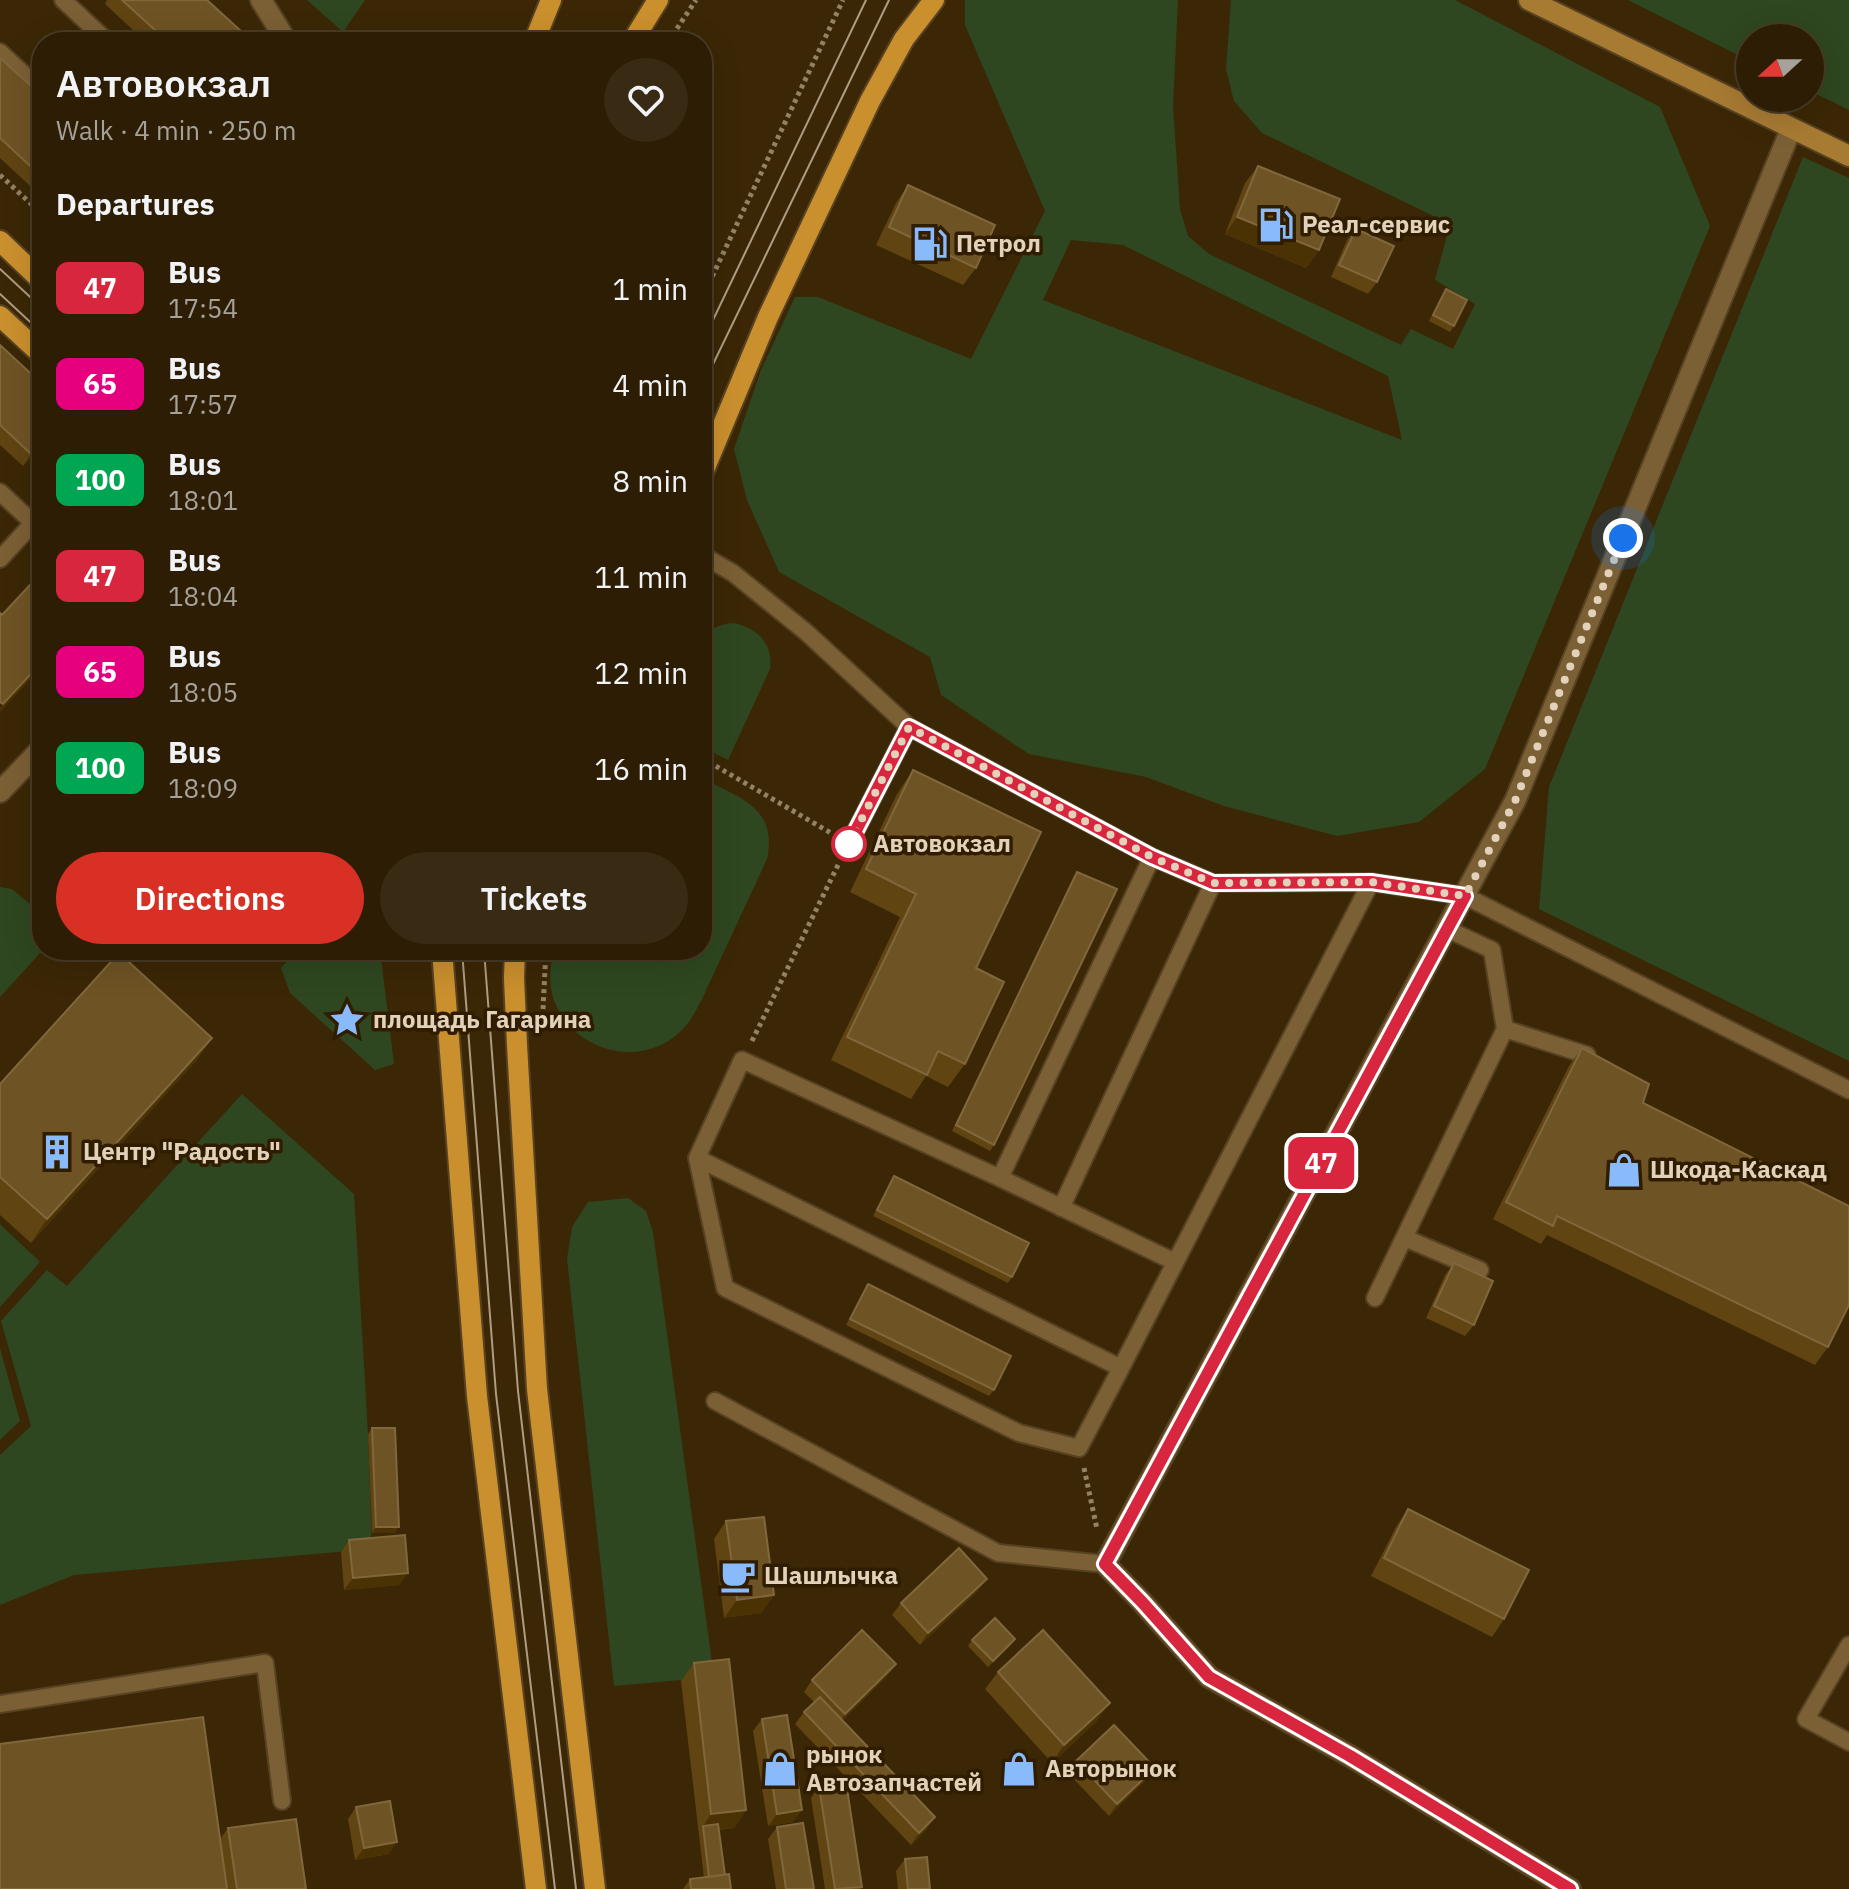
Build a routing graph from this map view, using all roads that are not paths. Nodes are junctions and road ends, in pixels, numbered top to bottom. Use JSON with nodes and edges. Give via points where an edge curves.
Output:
{"nodes":[{"id":1,"x":63,"y":0,"type":"edge"},
{"id":2,"x":261,"y":0,"type":"edge"},
{"id":3,"x":551,"y":0,"type":"edge"},
{"id":4,"x":658,"y":0,"type":"edge"},
{"id":5,"x":934,"y":0,"type":"edge"},
{"id":6,"x":1529,"y":0,"type":"edge"},
{"id":7,"x":97,"y":32,"type":"edge"},
{"id":8,"x":281,"y":32,"type":"edge"},
{"id":9,"x":538,"y":32,"type":"edge"},
{"id":10,"x":638,"y":32,"type":"edge"},
{"id":11,"x":0,"y":52,"type":"edge"},
{"id":12,"x":32,"y":82,"type":"edge"},
{"id":13,"x":1791,"y":129,"type":"junction"},
{"id":14,"x":1849,"y":156,"type":"edge"},
{"id":15,"x":0,"y":241,"type":"edge"},
{"id":16,"x":32,"y":271,"type":"edge"},
{"id":17,"x":0,"y":316,"type":"edge"},
{"id":18,"x":32,"y":346,"type":"edge"},
{"id":19,"x":712,"y":451,"type":"edge"},
{"id":20,"x":0,"y":492,"type":"edge"},
{"id":21,"x":32,"y":514,"type":"edge"},
{"id":22,"x":32,"y":524,"type":"edge"},
{"id":23,"x":0,"y":559,"type":"edge"},
{"id":24,"x":712,"y":561,"type":"edge"},
{"id":25,"x":909,"y":727,"type":"junction"},
{"id":26,"x":32,"y":758,"type":"edge"},
{"id":27,"x":0,"y":792,"type":"edge"},
{"id":28,"x":849,"y":844,"type":"road end"},
{"id":29,"x":1152,"y":857,"type":"junction"},
{"id":30,"x":1371,"y":882,"type":"junction"},
{"id":31,"x":1213,"y":883,"type":"junction"},
{"id":32,"x":1465,"y":896,"type":"junction"},
{"id":33,"x":1447,"y":929,"type":"junction"},
{"id":34,"x":443,"y":960,"type":"edge"},
{"id":35,"x":515,"y":960,"type":"edge"},
{"id":36,"x":1505,"y":1029,"type":"junction"},
{"id":37,"x":1587,"y":1055,"type":"edge"},
{"id":38,"x":1849,"y":1090,"type":"edge"},
{"id":39,"x":697,"y":1158,"type":"junction"},
{"id":40,"x":1000,"y":1178,"type":"junction"},
{"id":41,"x":1061,"y":1208,"type":"junction"},
{"id":42,"x":1405,"y":1238,"type":"junction"},
{"id":43,"x":1175,"y":1262,"type":"junction"},
{"id":44,"x":1480,"y":1270,"type":"dead end"},
{"id":45,"x":1375,"y":1298,"type":"dead end"},
{"id":46,"x":1121,"y":1368,"type":"junction"},
{"id":47,"x":715,"y":1401,"type":"dead end"},
{"id":48,"x":1105,"y":1564,"type":"junction"},
{"id":49,"x":1849,"y":1645,"type":"edge"},
{"id":50,"x":0,"y":1704,"type":"edge"},
{"id":51,"x":1849,"y":1742,"type":"edge"},
{"id":52,"x":282,"y":1801,"type":"dead end"},
{"id":53,"x":536,"y":1889,"type":"edge"},
{"id":54,"x":595,"y":1889,"type":"edge"},
{"id":55,"x":1570,"y":1889,"type":"edge"}],
"edges":[{"from":1,"to":7,"type":"lane"},
{"from":2,"to":8,"type":"street"},
{"from":3,"to":9,"type":"main road"},
{"from":4,"to":10,"type":"main road"},
{"from":5,"to":19,"type":"main road","via":[[904,39],[870,101],[768,317]]},
{"from":6,"to":13,"type":"main road"},
{"from":11,"to":12,"type":"lane"},
{"from":13,"to":14,"type":"main road"},
{"from":13,"to":32,"type":"street","via":[[1515,801]]},
{"from":15,"to":16,"type":"main road"},
{"from":17,"to":18,"type":"main road"},
{"from":20,"to":21,"type":"lane"},
{"from":22,"to":23,"type":"lane"},
{"from":24,"to":25,"type":"lane","via":[[806,632]]},
{"from":25,"to":28,"type":"lane"},
{"from":25,"to":29,"type":"lane"},
{"from":26,"to":27,"type":"street"},
{"from":29,"to":31,"type":"lane"},
{"from":29,"to":40,"type":"lane"},
{"from":30,"to":31,"type":"lane"},
{"from":30,"to":32,"type":"lane"},
{"from":30,"to":43,"type":"lane"},
{"from":31,"to":41,"type":"lane"},
{"from":32,"to":33,"type":"street"},
{"from":32,"to":38,"type":"lane"},
{"from":33,"to":36,"type":"lane","via":[[1492,950]]},
{"from":33,"to":48,"type":"street"},
{"from":34,"to":53,"type":"main road","via":[[477,1396]]},
{"from":35,"to":54,"type":"main road","via":[[537,1389]]},
{"from":36,"to":37,"type":"lane"},
{"from":36,"to":42,"type":"lane"},
{"from":39,"to":40,"type":"lane","via":[[742,1060]]},
{"from":39,"to":46,"type":"lane"},
{"from":39,"to":46,"type":"lane","via":[[725,1288],[1019,1433],[1079,1448]]},
{"from":40,"to":41,"type":"lane"},
{"from":41,"to":43,"type":"lane"},
{"from":42,"to":44,"type":"lane"},
{"from":42,"to":45,"type":"lane"},
{"from":43,"to":46,"type":"lane"},
{"from":47,"to":48,"type":"lane","via":[[998,1553]]},
{"from":48,"to":55,"type":"street","via":[[1209,1677]]},
{"from":49,"to":51,"type":"lane","via":[[1806,1719]]},
{"from":50,"to":52,"type":"lane","via":[[265,1663]]}]}
